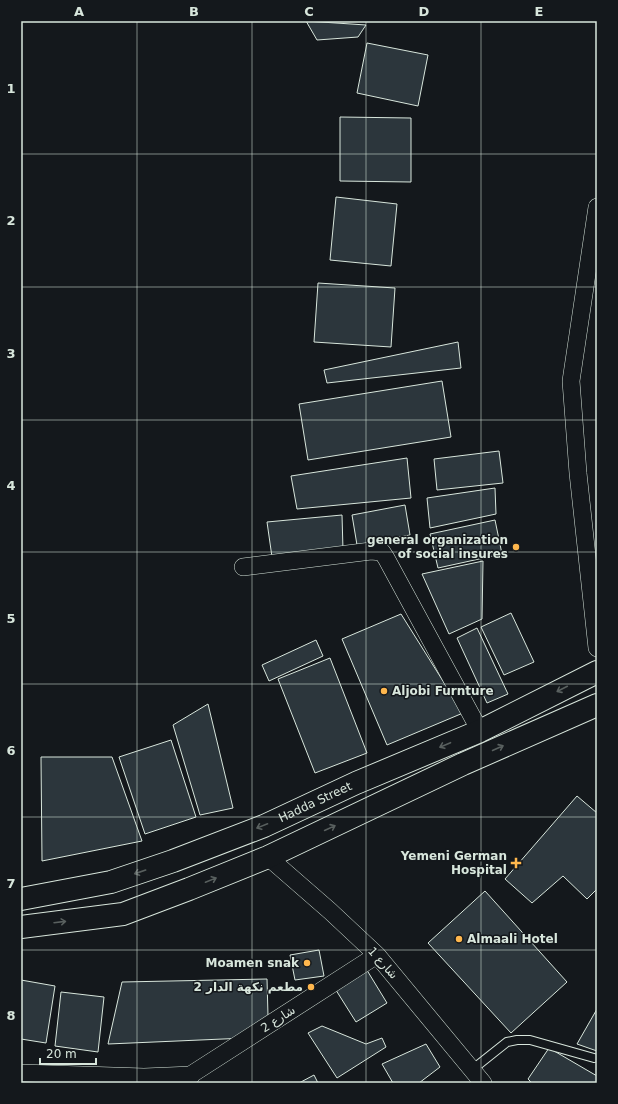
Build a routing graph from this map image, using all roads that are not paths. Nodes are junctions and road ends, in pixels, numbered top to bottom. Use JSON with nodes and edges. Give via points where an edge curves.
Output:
{"nodes":[{"id":1,"x":597,"y":207,"type":"edge"},
{"id":2,"x":243,"y":568,"type":"dead end"},
{"id":3,"x":597,"y":648,"type":"edge"},
{"id":4,"x":597,"y":672,"type":"edge"},
{"id":5,"x":597,"y":705,"type":"edge"},
{"id":6,"x":480,"y":731,"type":"junction"},
{"id":7,"x":268,"y":857,"type":"junction"},
{"id":8,"x":173,"y":861,"type":"junction"},
{"id":9,"x":189,"y":889,"type":"junction"},
{"id":10,"x":21,"y":899,"type":"edge"},
{"id":11,"x":21,"y":927,"type":"edge"},
{"id":12,"x":377,"y":955,"type":"junction"},
{"id":13,"x":594,"y":1058,"type":"dead end"},
{"id":14,"x":21,"y":1073,"type":"edge"},
{"id":15,"x":470,"y":1076,"type":"edge"},
{"id":16,"x":185,"y":1079,"type":"edge"},
{"id":17,"x":483,"y":1083,"type":"edge"}],
"edges":[{"from":1,"to":3,"type":"street","via":[[571,381]]},
{"from":2,"to":6,"type":"street","via":[[371,551],[382,552]]},
{"from":4,"to":6,"type":"main road","name":"Hadda Street","one_way":true},
{"from":7,"to":5,"type":"main road","one_way":true,"via":[[463,764]]},
{"from":6,"to":8,"type":"main road","name":"Hadda Street","one_way":true,"via":[[356,783],[264,826]]},
{"from":9,"to":7,"type":"main road","one_way":true},
{"from":7,"to":12,"type":"street","name":"شارع 1"},
{"from":8,"to":9,"type":"main road"},
{"from":8,"to":10,"type":"main road","name":"Hadda Street","one_way":true,"via":[[111,882]]},
{"from":11,"to":9,"type":"main road","one_way":true,"via":[[122,914]]},
{"from":12,"to":15,"type":"street","name":"شارع 1"},
{"from":12,"to":16,"type":"street","name":"شارع 2"},
{"from":13,"to":15,"type":"lane","via":[[530,1040],[517,1040],[507,1042]]},
{"from":14,"to":16,"type":"street"},
{"from":15,"to":17,"type":"street","name":"شارع 1"}]}
